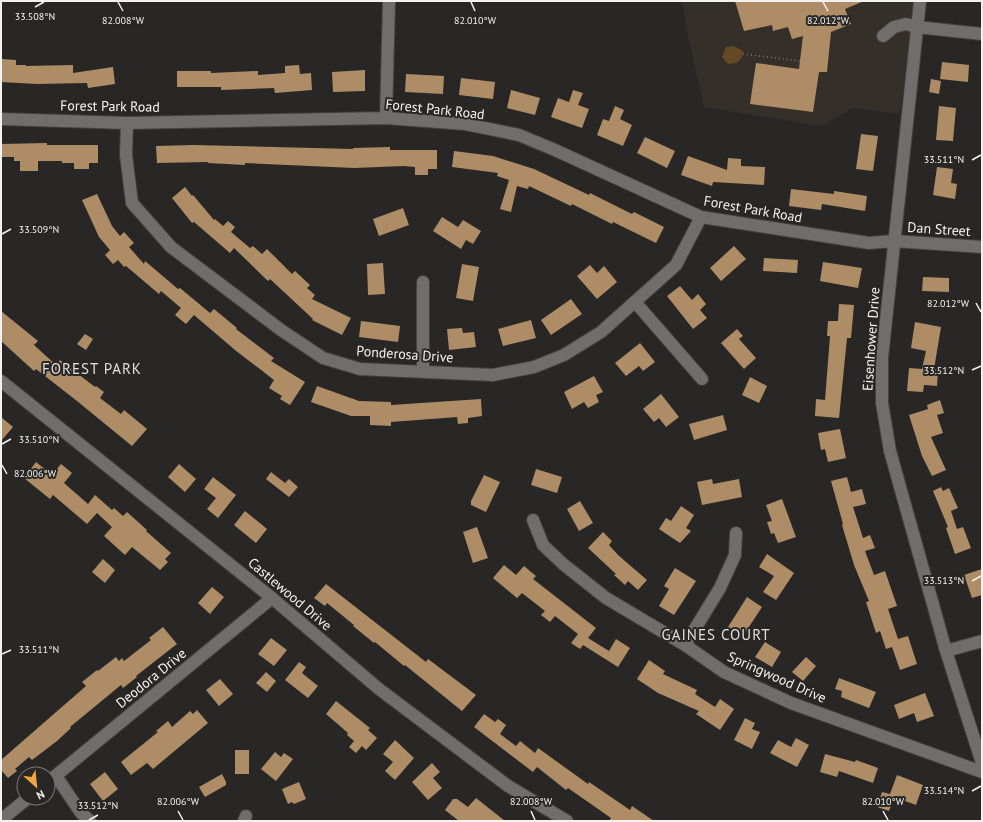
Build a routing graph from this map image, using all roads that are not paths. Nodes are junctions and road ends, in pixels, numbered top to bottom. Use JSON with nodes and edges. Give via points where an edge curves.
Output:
{"nodes":[{"id":1,"x":388,"y":1,"type":"edge"},
{"id":2,"x":920,"y":1,"type":"edge"},
{"id":3,"x":917,"y":27,"type":"junction"},
{"id":4,"x":982,"y":34,"type":"edge"},
{"id":5,"x":883,"y":36,"type":"dead end"},
{"id":6,"x":386,"y":118,"type":"junction"},
{"id":7,"x":1,"y":119,"type":"edge"},
{"id":8,"x":127,"y":123,"type":"junction"},
{"id":9,"x":701,"y":217,"type":"junction"},
{"id":10,"x":894,"y":241,"type":"junction"},
{"id":11,"x":982,"y":247,"type":"edge"},
{"id":12,"x":423,"y":282,"type":"dead end"},
{"id":13,"x":635,"y":302,"type":"junction"},
{"id":14,"x":423,"y":371,"type":"junction"},
{"id":15,"x":702,"y":379,"type":"dead end"},
{"id":16,"x":1,"y":381,"type":"edge"},
{"id":17,"x":533,"y":520,"type":"dead end"},
{"id":18,"x":736,"y":533,"type":"dead end"},
{"id":19,"x":272,"y":598,"type":"junction"},
{"id":20,"x":982,"y":641,"type":"edge"},
{"id":21,"x":685,"y":645,"type":"junction"},
{"id":22,"x":946,"y":651,"type":"junction"},
{"id":23,"x":982,"y":763,"type":"edge"},
{"id":24,"x":982,"y":772,"type":"edge"},
{"id":25,"x":56,"y":776,"type":"edge"},
{"id":26,"x":56,"y":784,"type":"edge"},
{"id":27,"x":18,"y":806,"type":"edge"},
{"id":28,"x":1,"y":820,"type":"edge"},
{"id":29,"x":90,"y":821,"type":"edge"},
{"id":30,"x":567,"y":821,"type":"edge"}],
"edges":[{"from":1,"to":6,"type":"street"},
{"from":2,"to":3,"type":"street","name":"Eisenhower Drive"},
{"from":3,"to":4,"type":"street"},
{"from":3,"to":5,"type":"street","via":[[906,24],[894,27]]},
{"from":3,"to":10,"type":"street","name":"Eisenhower Drive"},
{"from":6,"to":8,"type":"street","name":"Forest Park Road"},
{"from":6,"to":9,"type":"street","name":"Forest Park Road","via":[[465,124],[519,136]]},
{"from":7,"to":8,"type":"street","name":"Forest Park Road"},
{"from":8,"to":14,"type":"street","name":"Ponderosa Drive","via":[[126,155],[132,204],[171,247],[281,330],[323,358],[360,369]]},
{"from":9,"to":10,"type":"street","name":"Forest Park Road","via":[[869,243]]},
{"from":9,"to":13,"type":"street","name":"Ponderosa Drive","via":[[676,265]]},
{"from":10,"to":11,"type":"street","name":"Dan Street"},
{"from":10,"to":22,"type":"street","name":"Eisenhower Drive","via":[[882,358],[882,403],[892,458]]},
{"from":12,"to":14,"type":"street"},
{"from":13,"to":14,"type":"street","name":"Ponderosa Drive","via":[[601,332],[564,355],[534,367],[493,375]]},
{"from":13,"to":15,"type":"street"},
{"from":16,"to":19,"type":"street","name":"Castlewood Drive"},
{"from":17,"to":21,"type":"street","name":"Springwood Drive","via":[[543,545],[563,564],[606,598]]},
{"from":18,"to":21,"type":"street","via":[[735,554],[720,588]]},
{"from":19,"to":25,"type":"street","name":"Deodora Drive"},
{"from":19,"to":30,"type":"street","name":"Castlewood Drive","via":[[379,689],[508,786]]},
{"from":20,"to":22,"type":"street"},
{"from":21,"to":24,"type":"street","name":"Springwood Drive","via":[[724,672],[792,704]]},
{"from":22,"to":23,"type":"street","name":"Eisenhower Drive"},
{"from":26,"to":29,"type":"street"},
{"from":27,"to":28,"type":"street"}]}
